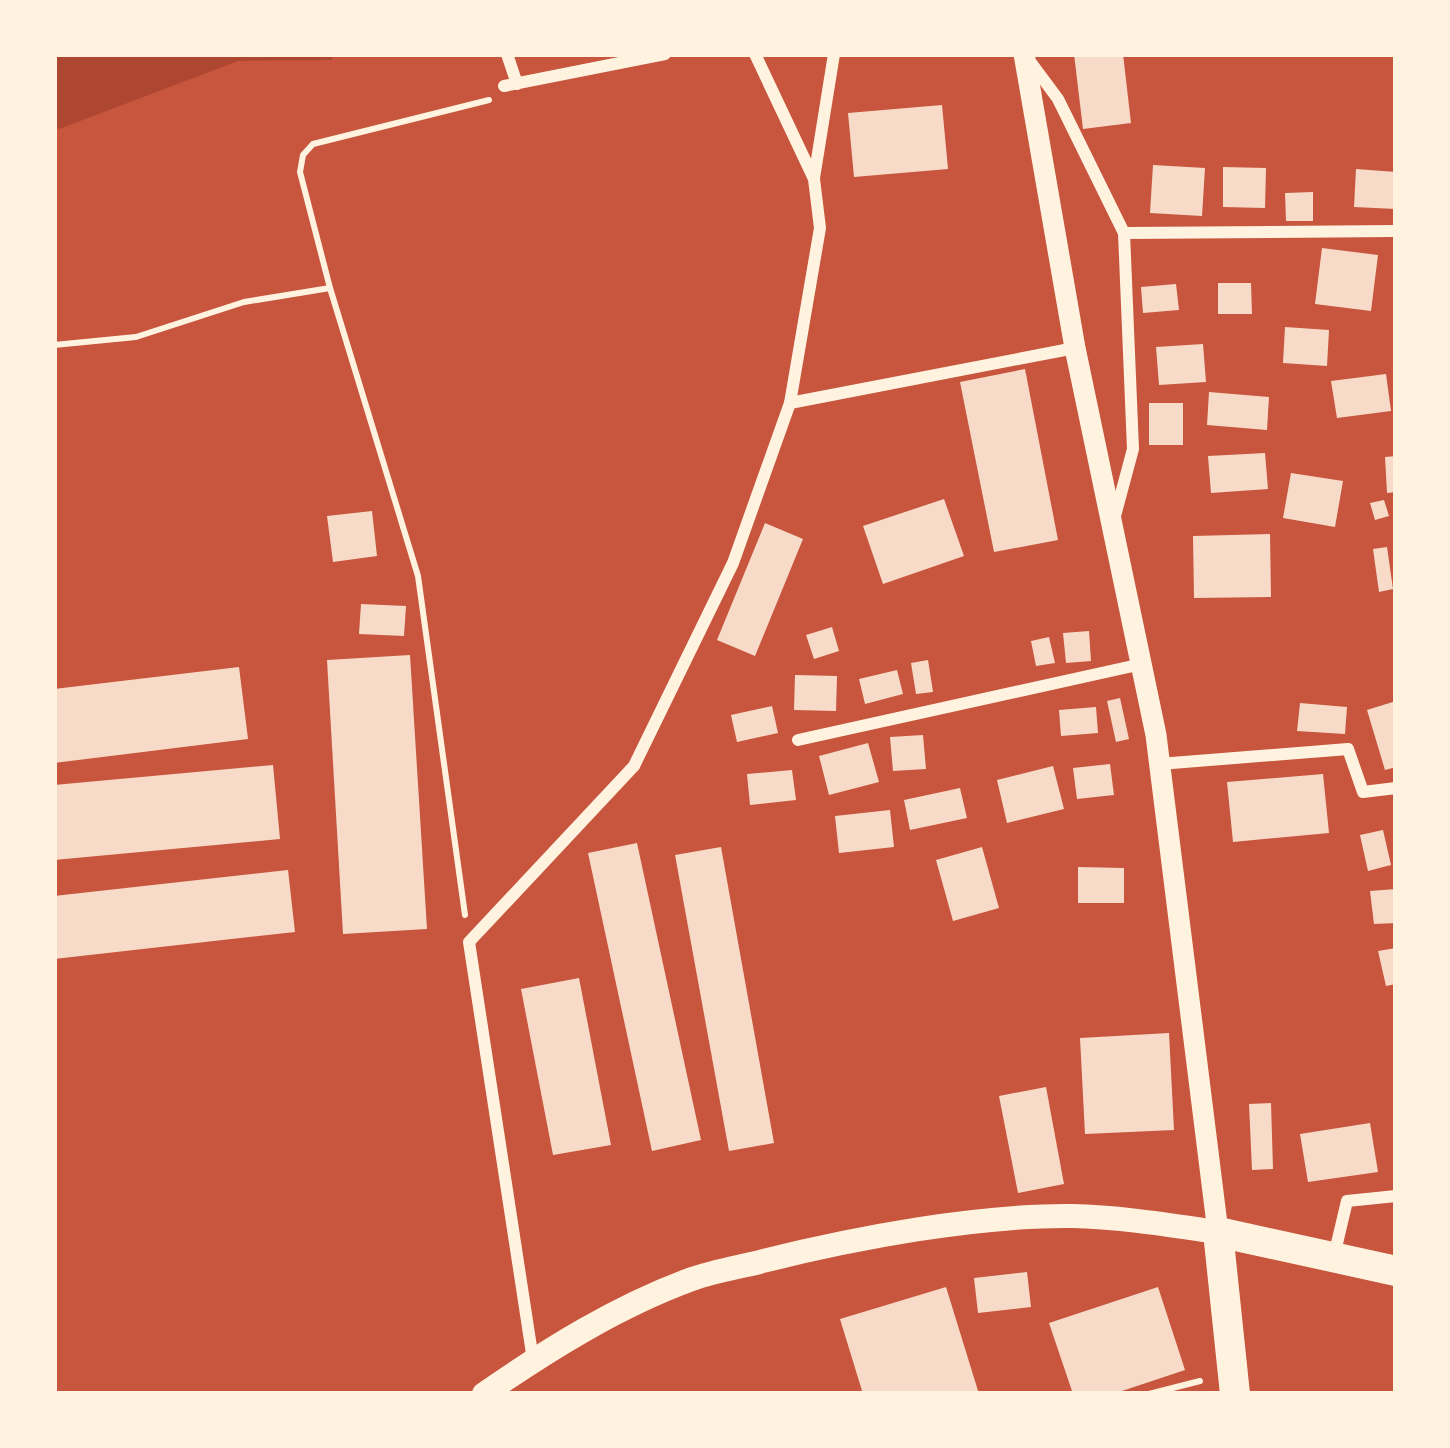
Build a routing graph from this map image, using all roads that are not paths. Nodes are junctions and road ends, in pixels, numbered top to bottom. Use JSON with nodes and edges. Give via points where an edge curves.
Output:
{"nodes":[{"id":1,"x":507,"y":54,"type":"edge"},
{"id":2,"x":755,"y":54,"type":"edge"},
{"id":3,"x":834,"y":54,"type":"edge"},
{"id":4,"x":1024,"y":54,"type":"edge"},
{"id":5,"x":657,"y":55,"type":"edge"},
{"id":6,"x":814,"y":179,"type":"junction"},
{"id":7,"x":1396,"y":231,"type":"edge"},
{"id":8,"x":1124,"y":233,"type":"junction"},
{"id":9,"x":1075,"y":348,"type":"junction"},
{"id":10,"x":790,"y":403,"type":"junction"},
{"id":11,"x":1114,"y":520,"type":"junction"},
{"id":12,"x":1142,"y":664,"type":"junction"},
{"id":13,"x":798,"y":740,"type":"dead end"},
{"id":14,"x":1159,"y":764,"type":"junction"},
{"id":15,"x":1396,"y":788,"type":"edge"},
{"id":16,"x":1396,"y":1196,"type":"edge"},
{"id":17,"x":1218,"y":1232,"type":"junction"},
{"id":18,"x":1334,"y":1257,"type":"junction"},
{"id":19,"x":1396,"y":1270,"type":"edge"},
{"id":20,"x":533,"y":1360,"type":"junction"},
{"id":21,"x":1234,"y":1384,"type":"edge"},
{"id":22,"x":484,"y":1394,"type":"edge"}],
"edges":[{"from":1,"to":5,"type":"street","via":[[510,85]]},
{"from":2,"to":6,"type":"street"},
{"from":3,"to":6,"type":"street"},
{"from":4,"to":8,"type":"street","via":[[1058,100]]},
{"from":4,"to":9,"type":"street"},
{"from":6,"to":10,"type":"street","via":[[820,228]]},
{"from":7,"to":8,"type":"street"},
{"from":8,"to":11,"type":"street","via":[[1133,449]]},
{"from":9,"to":10,"type":"street"},
{"from":9,"to":11,"type":"street"},
{"from":10,"to":20,"type":"street","via":[[733,563],[634,766],[469,941]]},
{"from":11,"to":12,"type":"street"},
{"from":12,"to":13,"type":"street"},
{"from":12,"to":14,"type":"street"},
{"from":14,"to":15,"type":"street","via":[[1348,749],[1363,792]]},
{"from":14,"to":17,"type":"street"},
{"from":16,"to":18,"type":"street","via":[[1346,1201]]},
{"from":17,"to":18,"type":"main road"},
{"from":17,"to":20,"type":"main road","via":[[1069,1216],[889,1235],[694,1278]]},
{"from":17,"to":21,"type":"main road"},
{"from":18,"to":19,"type":"main road"},
{"from":20,"to":22,"type":"main road"}]}
